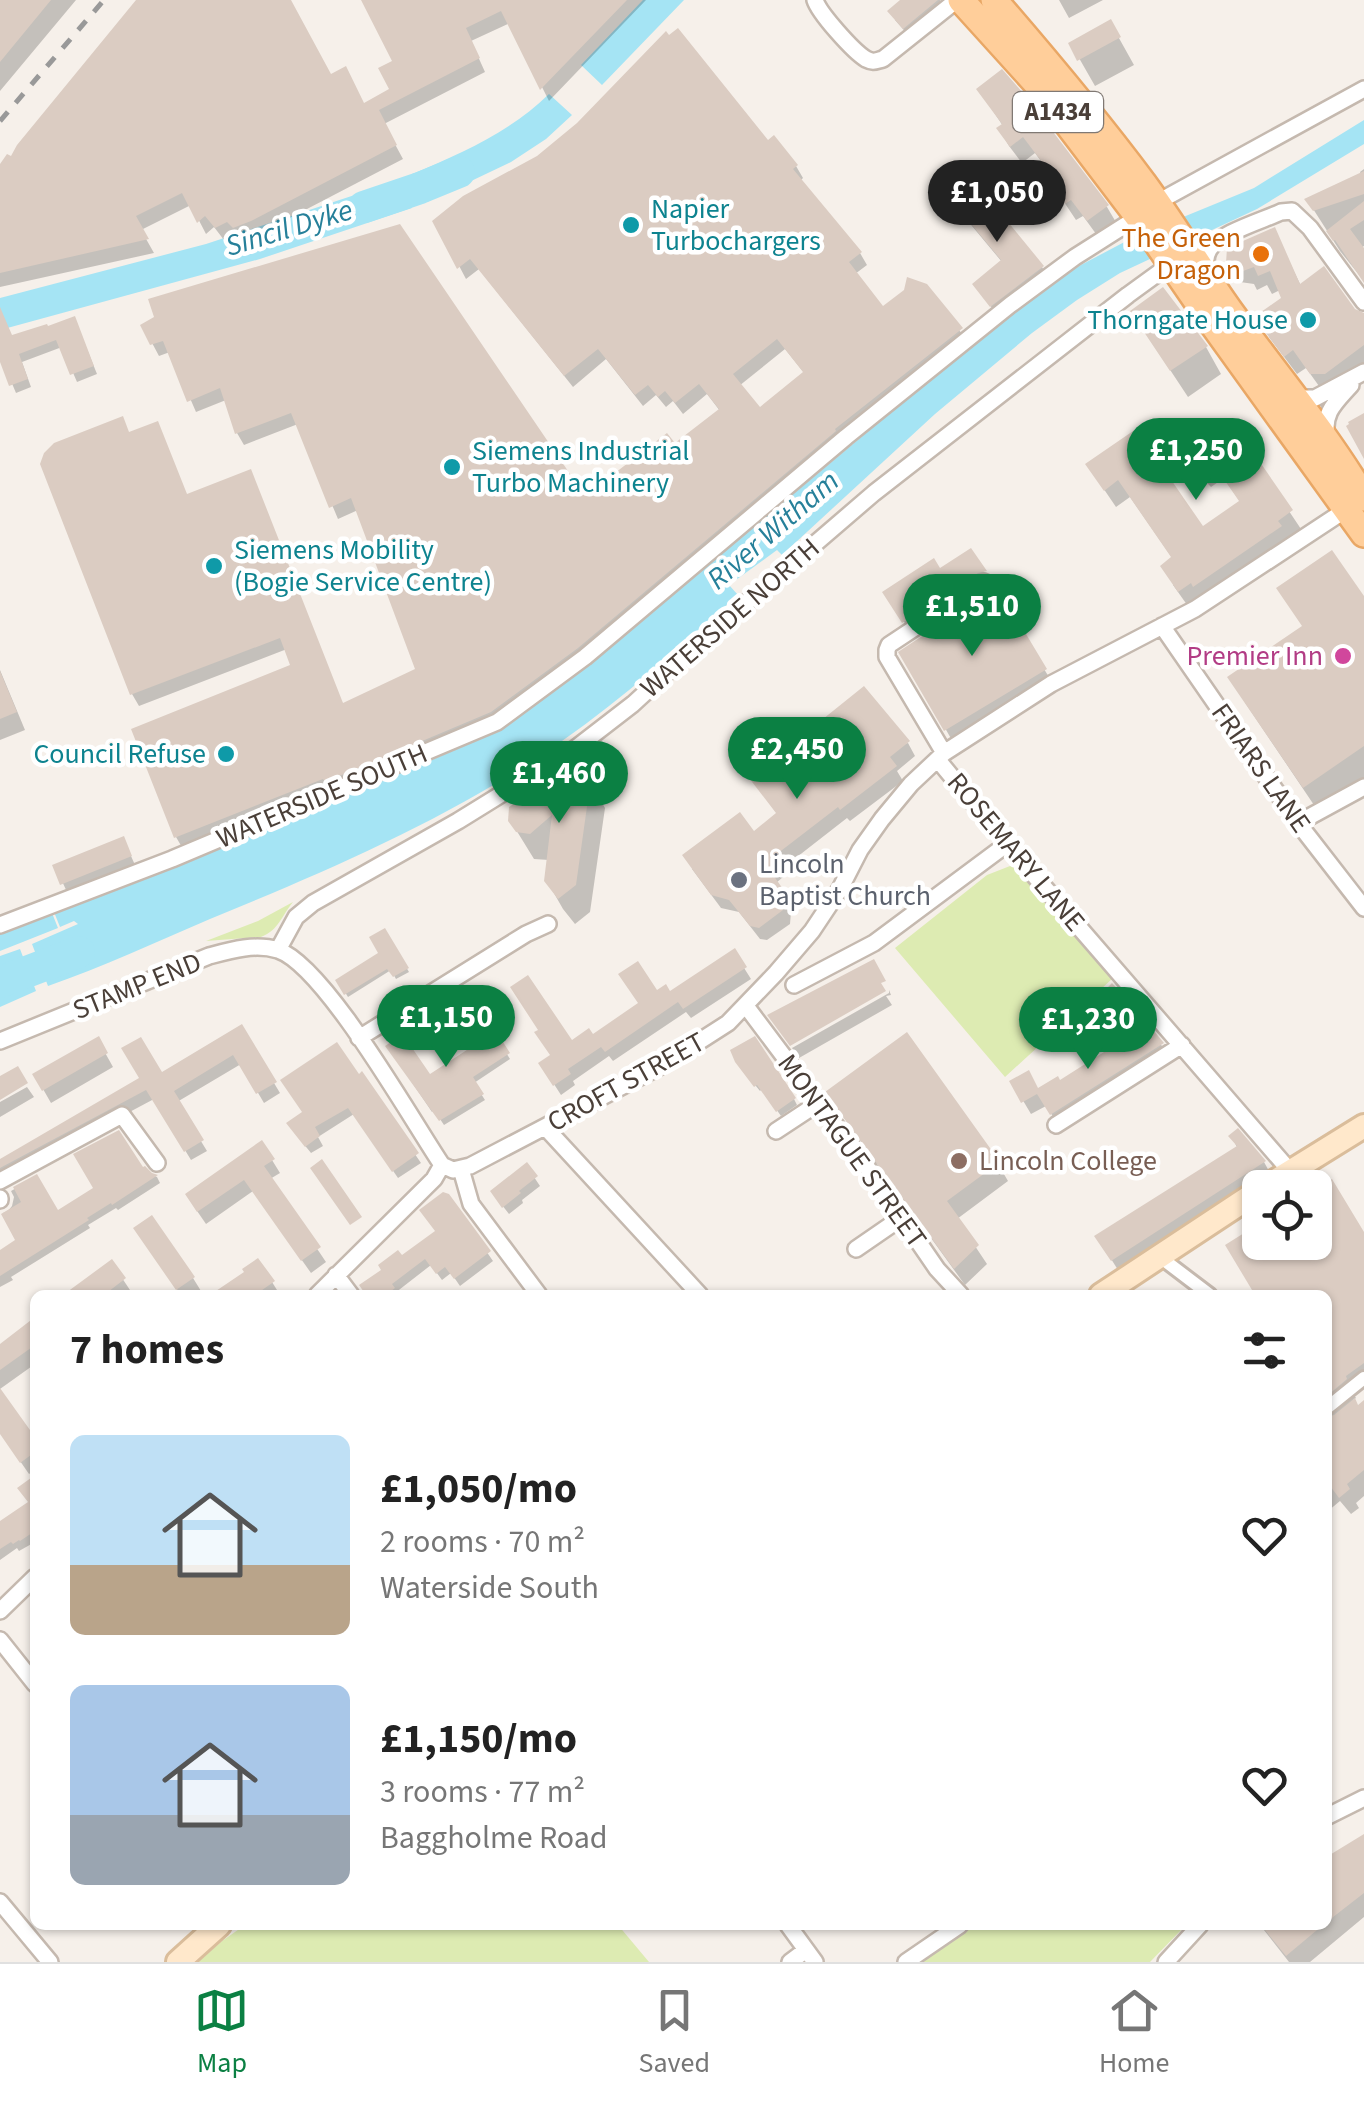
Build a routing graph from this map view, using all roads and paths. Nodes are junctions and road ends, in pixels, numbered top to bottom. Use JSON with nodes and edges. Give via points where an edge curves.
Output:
{"nodes":[{"id":1,"x":815,"y":0,"type":"edge"},
{"id":2,"x":959,"y":0,"type":"edge"},
{"id":3,"x":994,"y":0,"type":"edge"},
{"id":4,"x":1364,"y":90,"type":"edge"},
{"id":5,"x":1152,"y":217,"type":"junction"},
{"id":6,"x":1175,"y":255,"type":"junction"},
{"id":7,"x":1207,"y":278,"type":"junction"},
{"id":8,"x":1364,"y":302,"type":"edge"},
{"id":9,"x":1360,"y":375,"type":"edge"},
{"id":10,"x":1294,"y":398,"type":"junction"},
{"id":11,"x":1311,"y":433,"type":"junction"},
{"id":12,"x":1355,"y":503,"type":"edge"},
{"id":13,"x":1364,"y":534,"type":"edge"},
{"id":14,"x":984,"y":582,"type":"dead end"},
{"id":15,"x":1162,"y":626,"type":"junction"},
{"id":16,"x":941,"y":756,"type":"junction"},
{"id":17,"x":1364,"y":787,"type":"edge"},
{"id":18,"x":1298,"y":823,"type":"junction"},
{"id":19,"x":1007,"y":844,"type":"junction"},
{"id":20,"x":1364,"y":908,"type":"edge"},
{"id":21,"x":548,"y":924,"type":"dead end"},
{"id":22,"x":0,"y":925,"type":"edge"},
{"id":23,"x":278,"y":950,"type":"junction"},
{"id":24,"x":794,"y":985,"type":"dead end"},
{"id":25,"x":746,"y":1006,"type":"junction"},
{"id":26,"x":360,"y":1038,"type":"junction"},
{"id":27,"x":0,"y":1041,"type":"edge"},
{"id":28,"x":1182,"y":1045,"type":"junction"},
{"id":29,"x":820,"y":1102,"type":"junction"},
{"id":30,"x":1056,"y":1126,"type":"dead end"},
{"id":31,"x":1364,"y":1126,"type":"edge"},
{"id":32,"x":546,"y":1127,"type":"junction"},
{"id":33,"x":776,"y":1131,"type":"dead end"},
{"id":34,"x":157,"y":1163,"type":"dead end"},
{"id":35,"x":442,"y":1166,"type":"junction"},
{"id":36,"x":461,"y":1169,"type":"junction"},
{"id":37,"x":1289,"y":1170,"type":"edge"},
{"id":38,"x":1292,"y":1170,"type":"edge"},
{"id":39,"x":0,"y":1181,"type":"edge"},
{"id":40,"x":1242,"y":1202,"type":"edge"},
{"id":41,"x":900,"y":1218,"type":"junction"},
{"id":42,"x":856,"y":1249,"type":"dead end"},
{"id":43,"x":1160,"y":1257,"type":"junction"},
{"id":44,"x":336,"y":1275,"type":"junction"},
{"id":45,"x":322,"y":1290,"type":"edge"},
{"id":46,"x":347,"y":1290,"type":"edge"},
{"id":47,"x":535,"y":1290,"type":"edge"},
{"id":48,"x":695,"y":1290,"type":"edge"},
{"id":49,"x":956,"y":1290,"type":"edge"},
{"id":50,"x":1109,"y":1290,"type":"edge"},
{"id":51,"x":1203,"y":1290,"type":"edge"},
{"id":52,"x":1364,"y":1378,"type":"edge"},
{"id":53,"x":1332,"y":1404,"type":"edge"},
{"id":54,"x":30,"y":1582,"type":"edge"},
{"id":55,"x":0,"y":1611,"type":"edge"},
{"id":56,"x":0,"y":1640,"type":"edge"},
{"id":57,"x":30,"y":1678,"type":"edge"},
{"id":58,"x":1364,"y":1798,"type":"edge"},
{"id":59,"x":1332,"y":1814,"type":"edge"},
{"id":60,"x":0,"y":1902,"type":"edge"},
{"id":61,"x":213,"y":1930,"type":"edge"},
{"id":62,"x":792,"y":1930,"type":"edge"},
{"id":63,"x":953,"y":1930,"type":"edge"},
{"id":64,"x":1195,"y":1930,"type":"edge"},
{"id":65,"x":811,"y":1956,"type":"edge"},
{"id":66,"x":50,"y":1962,"type":"edge"},
{"id":67,"x":178,"y":1962,"type":"edge"},
{"id":68,"x":790,"y":1962,"type":"edge"},
{"id":69,"x":906,"y":1962,"type":"edge"},
{"id":70,"x":1166,"y":1962,"type":"edge"}],
"edges":[{"from":1,"to":2,"type":"street","via":[[818,11],[875,61]]},
{"from":2,"to":5,"type":"main road","number":"A1434"},
{"from":3,"to":5,"type":"main road","number":"A1434","via":[[1074,93]]},
{"from":4,"to":5,"type":"street","name":"WATERSIDE SOUTH"},
{"from":5,"to":6,"type":"main road","number":"A1434"},
{"from":5,"to":22,"type":"street","name":"WATERSIDE SOUTH","via":[[1075,257],[1010,306],[497,722]]},
{"from":6,"to":7,"type":"main road","number":"A1434"},
{"from":6,"to":11,"type":"main road","number":"A1434","via":[[1211,322]]},
{"from":6,"to":23,"type":"street","name":"WATERSIDE NORTH","via":[[874,493],[619,715],[508,790],[313,904],[296,917]]},
{"from":7,"to":8,"type":"street","via":[[1206,258],[1218,240],[1292,211]]},
{"from":7,"to":10,"type":"main road","number":"A1434"},
{"from":9,"to":10,"type":"street","via":[[1314,398]]},
{"from":9,"to":11,"type":"street","via":[[1324,426]]},
{"from":10,"to":11,"type":"main road","number":"A1434"},
{"from":11,"to":12,"type":"main road","number":"A1434"},
{"from":12,"to":13,"type":"main road","number":"A1434"},
{"from":12,"to":15,"type":"street","name":"CROFT STREET"},
{"from":14,"to":16,"type":"street","name":"ROSEMARY LANE","via":[[886,650]]},
{"from":15,"to":16,"type":"street","name":"CROFT STREET","via":[[1050,684]]},
{"from":15,"to":18,"type":"street","name":"FRIARS LANE"},
{"from":16,"to":19,"type":"street","name":"ROSEMARY LANE"},
{"from":16,"to":25,"type":"street","name":"CROFT STREET","via":[[882,819],[812,930]]},
{"from":17,"to":18,"type":"street"},
{"from":18,"to":20,"type":"street","name":"FRIARS LANE"},
{"from":19,"to":24,"type":"street","via":[[874,943]]},
{"from":19,"to":28,"type":"street","name":"ROSEMARY LANE"},
{"from":21,"to":26,"type":"street"},
{"from":23,"to":26,"type":"street","via":[[312,974]]},
{"from":23,"to":27,"type":"street","name":"STAMP END","via":[[240,948],[209,956]]},
{"from":25,"to":29,"type":"street","name":"MONTAGUE STREET"},
{"from":25,"to":32,"type":"street","name":"CROFT STREET","via":[[693,1046]]},
{"from":26,"to":35,"type":"street"},
{"from":28,"to":30,"type":"street"},
{"from":28,"to":37,"type":"street","name":"ROSEMARY LANE"},
{"from":29,"to":33,"type":"street"},
{"from":29,"to":41,"type":"street","name":"MONTAGUE STREET"},
{"from":31,"to":38,"type":"main road"},
{"from":32,"to":36,"type":"street","name":"CROFT STREET"},
{"from":32,"to":48,"type":"street"},
{"from":34,"to":39,"type":"street","via":[[122,1115]]},
{"from":35,"to":36,"type":"street"},
{"from":35,"to":44,"type":"street"},
{"from":36,"to":47,"type":"street","via":[[472,1204]]},
{"from":40,"to":43,"type":"main road"},
{"from":41,"to":42,"type":"street"},
{"from":41,"to":49,"type":"street","name":"MONTAGUE STREET"},
{"from":43,"to":50,"type":"main road"},
{"from":43,"to":51,"type":"street"},
{"from":44,"to":45,"type":"street"},
{"from":44,"to":46,"type":"street"},
{"from":52,"to":53,"type":"street"},
{"from":54,"to":55,"type":"street"},
{"from":56,"to":57,"type":"street"},
{"from":58,"to":59,"type":"street"},
{"from":60,"to":66,"type":"street"},
{"from":61,"to":67,"type":"main road"},
{"from":62,"to":65,"type":"street"},
{"from":63,"to":69,"type":"street"},
{"from":64,"to":70,"type":"street"},
{"from":65,"to":68,"type":"street"}]}
